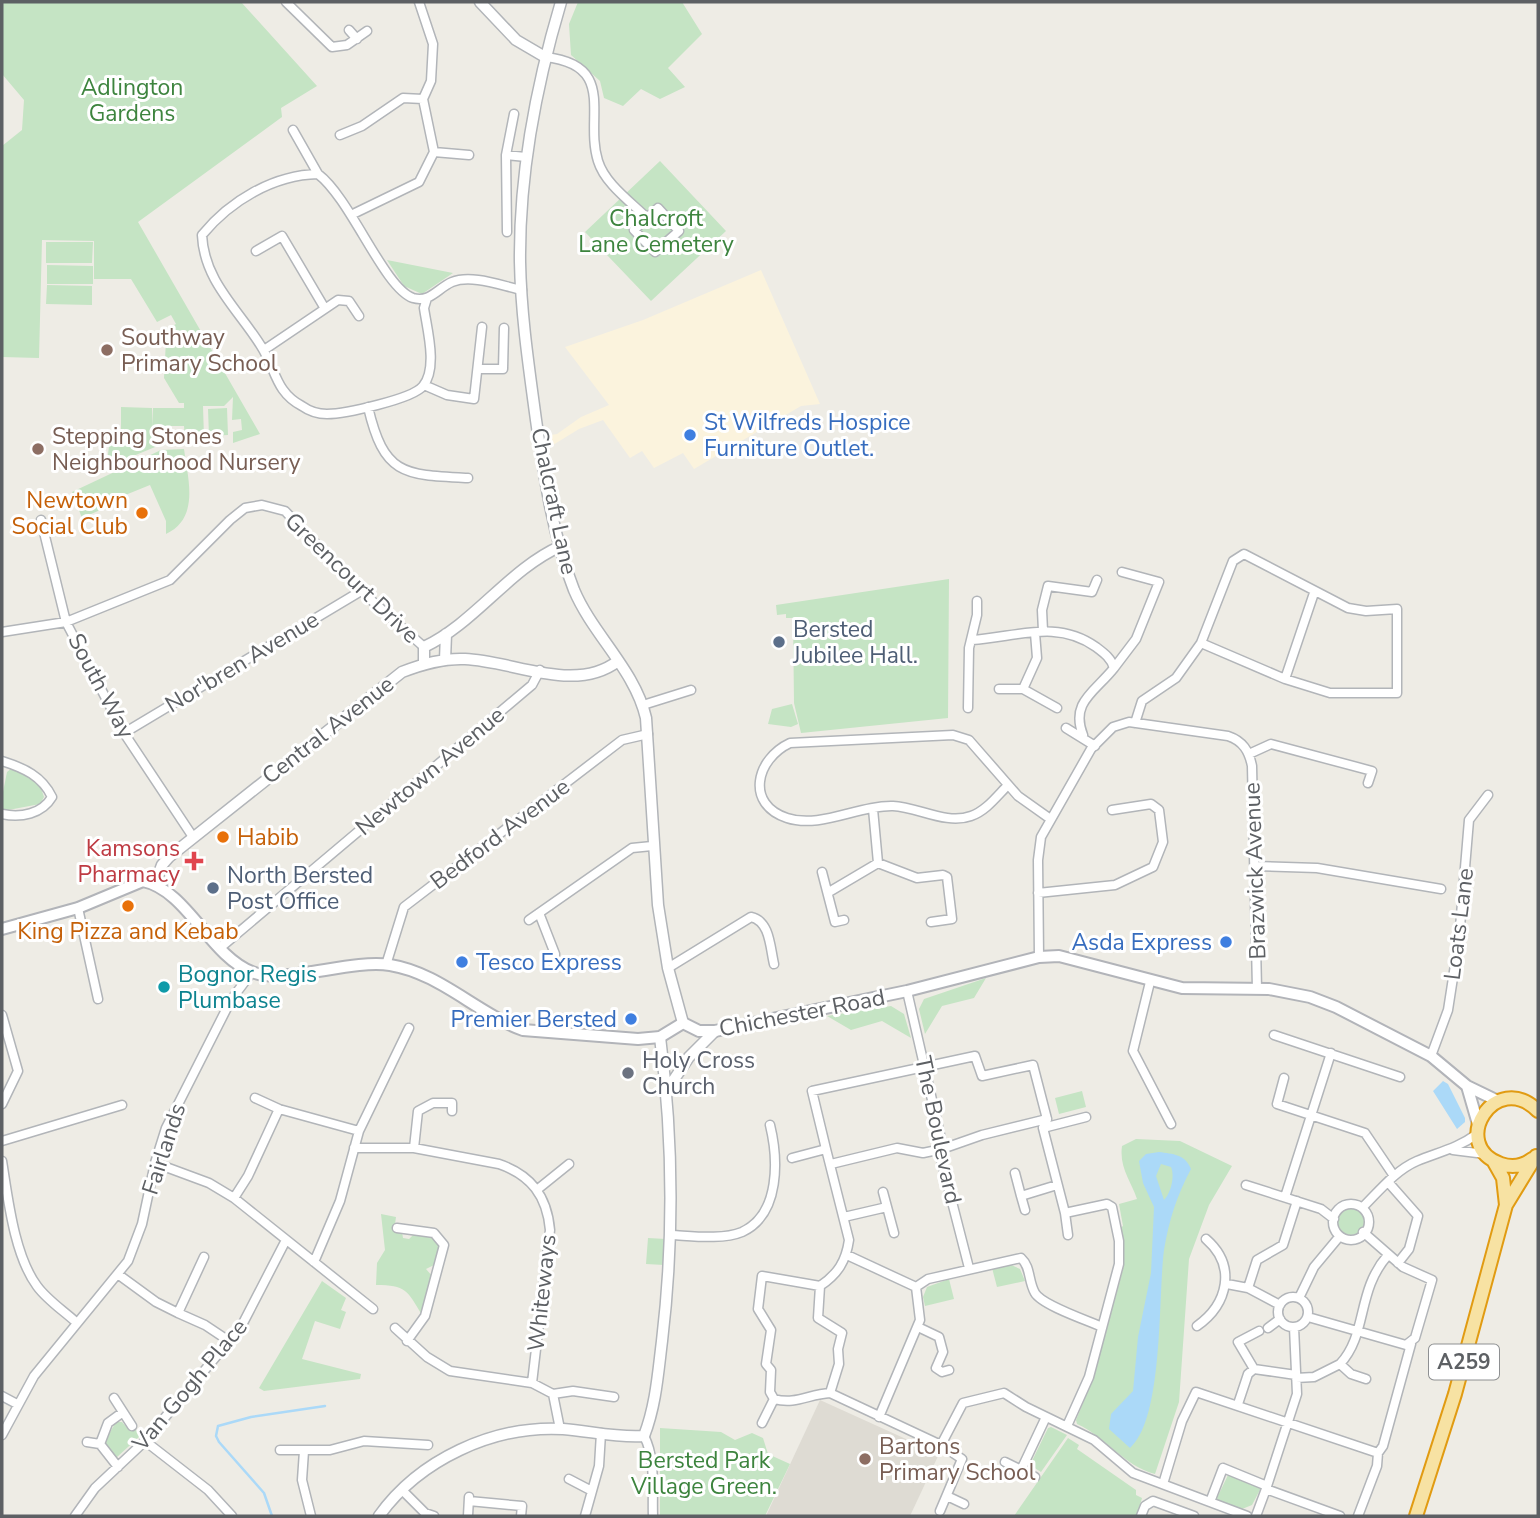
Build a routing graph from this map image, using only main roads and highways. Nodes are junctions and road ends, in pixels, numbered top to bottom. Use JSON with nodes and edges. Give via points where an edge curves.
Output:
{"nodes":[{"id":1,"x":2,"y":929,"type":"edge"},
{"id":2,"x":1467,"y":1086,"type":"junction"},
{"id":3,"x":1498,"y":1101,"type":"junction"},
{"id":4,"x":1535,"y":1106,"type":"edge"},
{"id":5,"x":1478,"y":1129,"type":"junction"},
{"id":6,"x":1537,"y":1155,"type":"edge"},
{"id":7,"x":1489,"y":1158,"type":"junction"},
{"id":8,"x":1506,"y":1205,"type":"junction"},
{"id":9,"x":1416,"y":1516,"type":"edge"}],
"edges":[{"from":1,"to":2,"type":"main road","name":"Chichester Road","via":[[78,908],[144,881],[155,884],[220,948],[252,972],[269,975],[386,965],[425,976],[523,1030],[638,1039],[660,1037],[683,1023],[699,1031],[715,1031],[907,991],[1039,957],[1079,960],[1182,988],[1257,989],[1321,1000],[1431,1056]]},
{"from":2,"to":3,"type":"main road","name":"Chichester Road"},
{"from":2,"to":5,"type":"main road"},
{"from":3,"to":4,"type":"highway","via":[[1510,1098]]},
{"from":3,"to":5,"type":"highway","via":[[1487,1109]]},
{"from":5,"to":7,"type":"highway"},
{"from":6,"to":7,"type":"highway","via":[[1511,1167]]},
{"from":6,"to":8,"type":"highway","number":"A259"},
{"from":7,"to":8,"type":"highway","number":"A259","via":[[1503,1178]]},
{"from":8,"to":9,"type":"highway","number":"A259","via":[[1455,1395]]}]}
